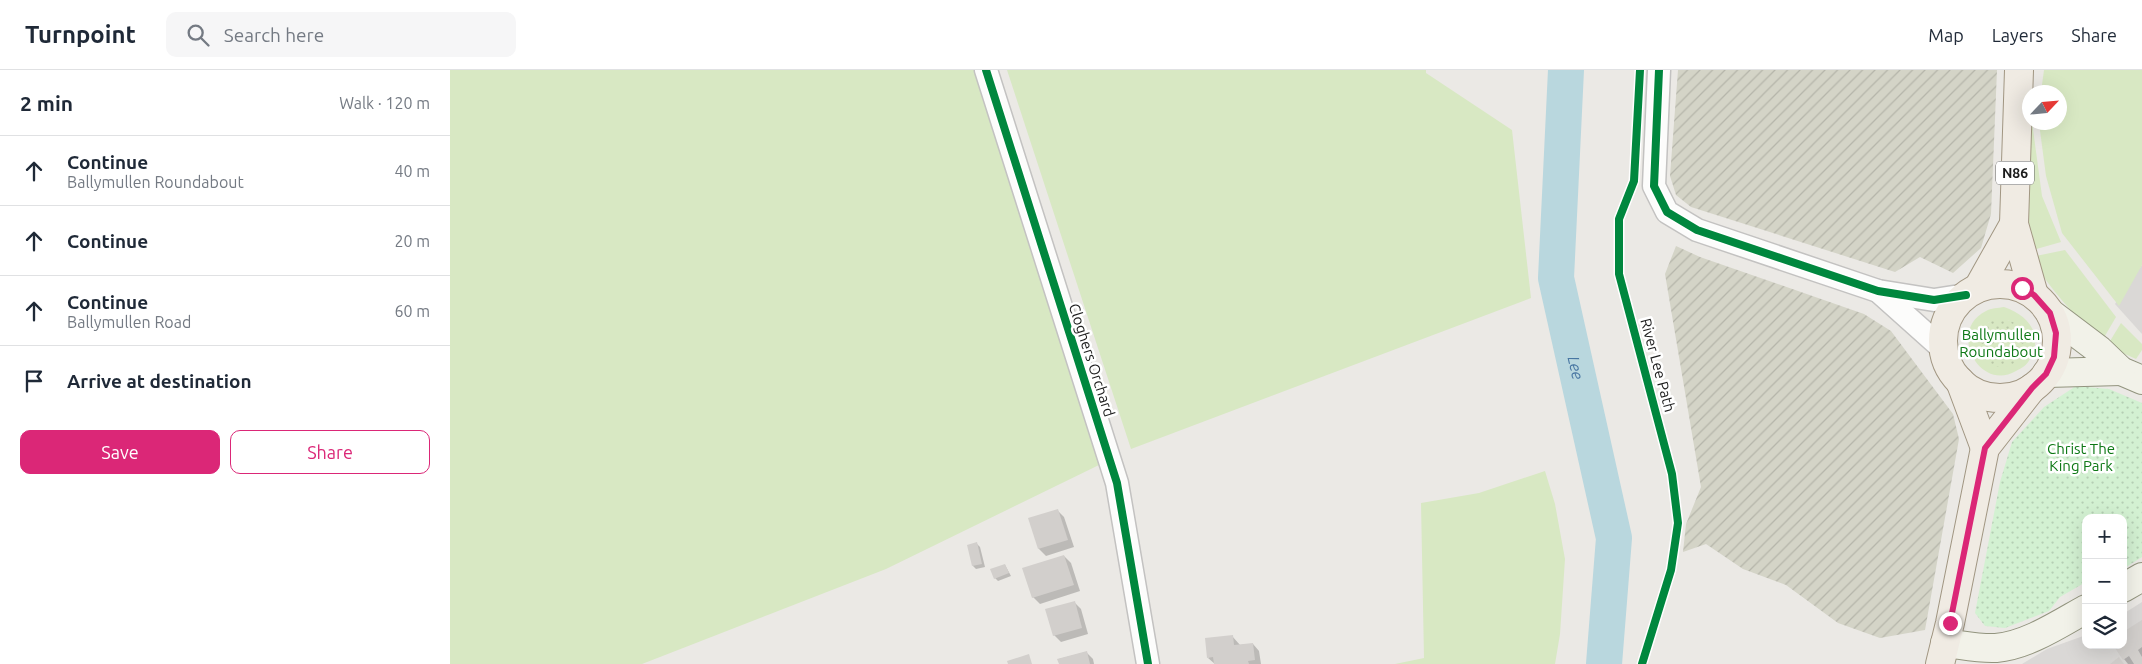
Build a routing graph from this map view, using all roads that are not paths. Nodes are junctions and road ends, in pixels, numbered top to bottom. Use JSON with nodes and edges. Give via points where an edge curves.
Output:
{"nodes":[{"id":1,"x":986,"y":70,"type":"edge"},
{"id":2,"x":1659,"y":70,"type":"edge"},
{"id":3,"x":2018,"y":77,"type":"edge"},
{"id":4,"x":2014,"y":224,"type":"junction"},
{"id":5,"x":1878,"y":291,"type":"junction"},
{"id":6,"x":1972,"y":292,"type":"junction"},
{"id":7,"x":2042,"y":304,"type":"junction"},
{"id":8,"x":1944,"y":350,"type":"junction"},
{"id":9,"x":2131,"y":376,"type":"edge"},
{"id":10,"x":1960,"y":381,"type":"junction"},
{"id":11,"x":2039,"y":381,"type":"junction"},
{"id":12,"x":1985,"y":448,"type":"junction"},
{"id":13,"x":2142,"y":577,"type":"edge"},
{"id":14,"x":2127,"y":586,"type":"edge"},
{"id":15,"x":2082,"y":611,"type":"edge"},
{"id":16,"x":2014,"y":645,"type":"junction"},
{"id":17,"x":1942,"y":653,"type":"edge"},
{"id":18,"x":1148,"y":664,"type":"edge"},
{"id":19,"x":1989,"y":664,"type":"edge"}],
"edges":[{"from":1,"to":18,"type":"street","name":"Cloghers Orchard","via":[[1117,484]]},
{"from":2,"to":5,"type":"street","via":[[1654,186],[1667,212],[1697,230]]},
{"from":3,"to":4,"type":"main road","number":"N86"},
{"from":4,"to":6,"type":"main road","number":"N86"},
{"from":4,"to":7,"type":"main road","number":"N86"},
{"from":5,"to":6,"type":"street","via":[[1934,300]]},
{"from":5,"to":8,"type":"street"},
{"from":6,"to":7,"type":"main road","via":[[1996,284],[2012,285]]},
{"from":6,"to":8,"type":"main road","number":"N86","via":[[1950,314],[1943,337]]},
{"from":7,"to":9,"type":"main road"},
{"from":7,"to":11,"type":"main road","number":"N86","via":[[2056,333],[2057,343],[2054,357]]},
{"from":8,"to":10,"type":"main road"},
{"from":9,"to":11,"type":"main road"},
{"from":10,"to":11,"type":"main road","via":[[1975,392],[1999,398],[2013,396]]},
{"from":10,"to":12,"type":"main road"},
{"from":11,"to":12,"type":"main road","number":"N86"},
{"from":12,"to":17,"type":"main road","number":"N86"},
{"from":13,"to":14,"type":"main road"},
{"from":15,"to":16,"type":"main road"},
{"from":16,"to":17,"type":"main road"},
{"from":16,"to":19,"type":"street"}]}
